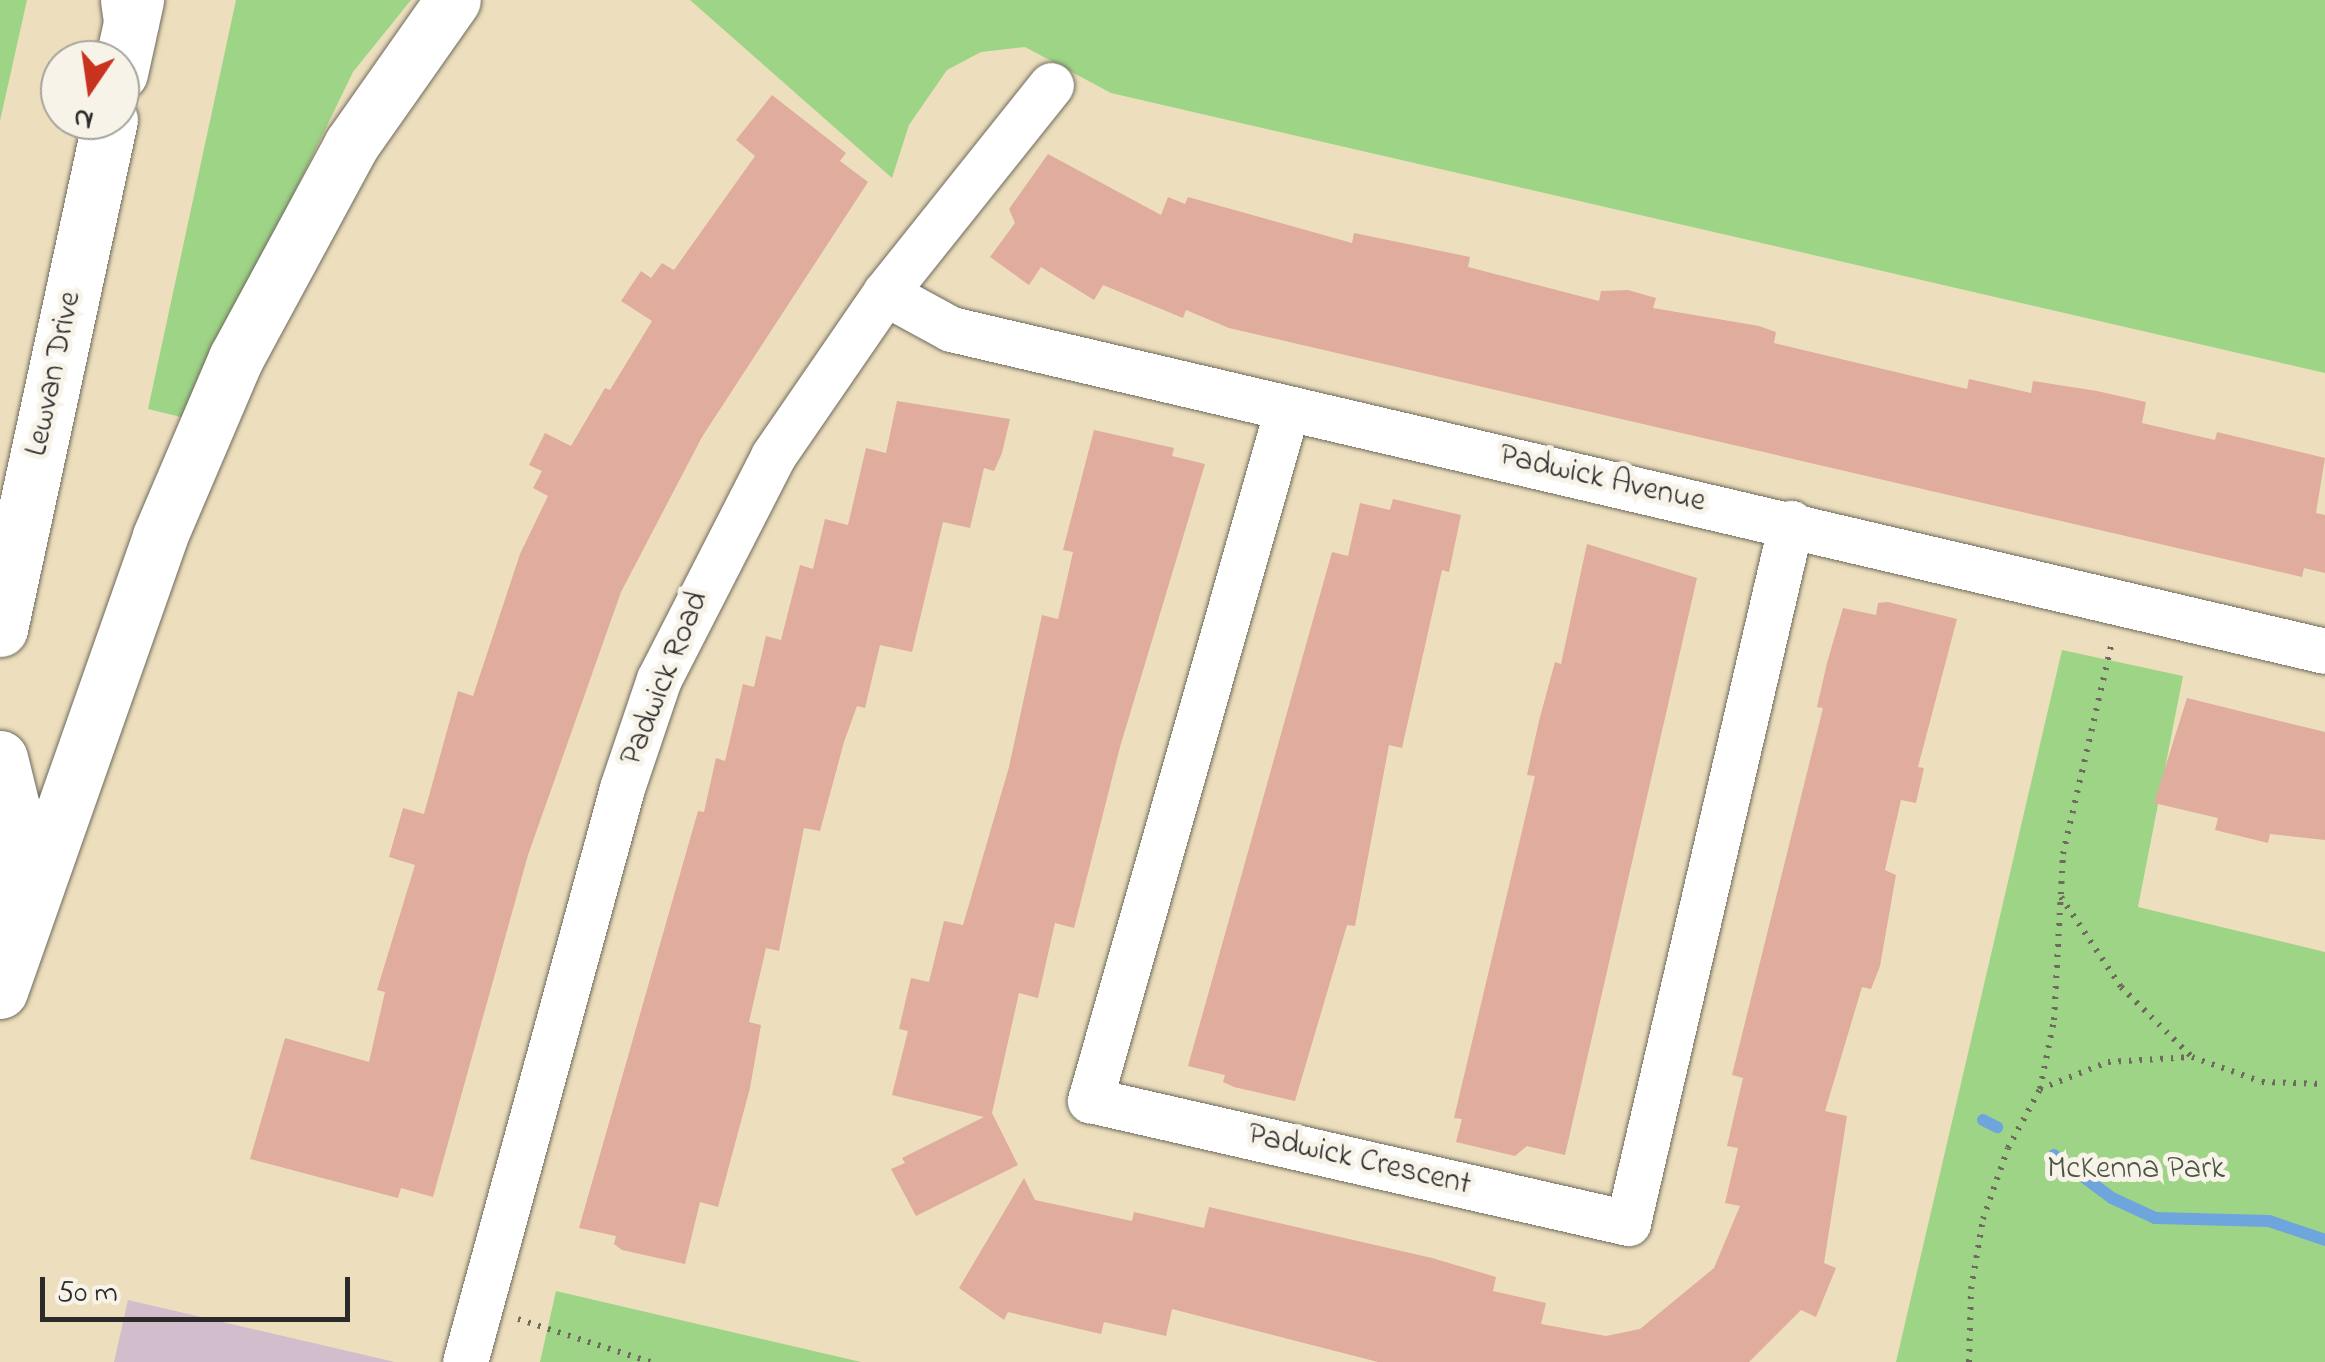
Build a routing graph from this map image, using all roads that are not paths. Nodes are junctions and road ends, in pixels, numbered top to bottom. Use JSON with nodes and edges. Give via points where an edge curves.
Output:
{"nodes":[{"id":1,"x":453,"y":0,"type":"edge"},
{"id":2,"x":1051,"y":85,"type":"dead end"},
{"id":3,"x":106,"y":140,"type":"edge"},
{"id":4,"x":885,"y":293,"type":"junction"},
{"id":5,"x":1288,"y":409,"type":"junction"},
{"id":6,"x":1790,"y":523,"type":"junction"},
{"id":7,"x":0,"y":629,"type":"edge"},
{"id":8,"x":2325,"y":651,"type":"edge"},
{"id":9,"x":0,"y":758,"type":"edge"},
{"id":10,"x":0,"y":926,"type":"edge"},
{"id":11,"x":0,"y":990,"type":"edge"},
{"id":12,"x":466,"y":1362,"type":"edge"}],
"edges":[{"from":1,"to":11,"type":"main road","via":[[351,145],[236,358],[160,536]]},
{"from":2,"to":4,"type":"street","name":"Padwick Road"},
{"from":3,"to":7,"type":"main road","name":"Lewvan Drive"},
{"from":4,"to":5,"type":"street","name":"Padwick Avenue","via":[[951,328]]},
{"from":4,"to":12,"type":"street","name":"Padwick Road","via":[[773,456],[659,678],[622,788]]},
{"from":5,"to":6,"type":"street","name":"Padwick Avenue"},
{"from":5,"to":6,"type":"street","name":"Padwick Crescent","via":[[1090,1100],[1628,1223]]},
{"from":6,"to":8,"type":"street","name":"Padwick Avenue"},
{"from":9,"to":10,"type":"main road","via":[[19,835]]}]}
